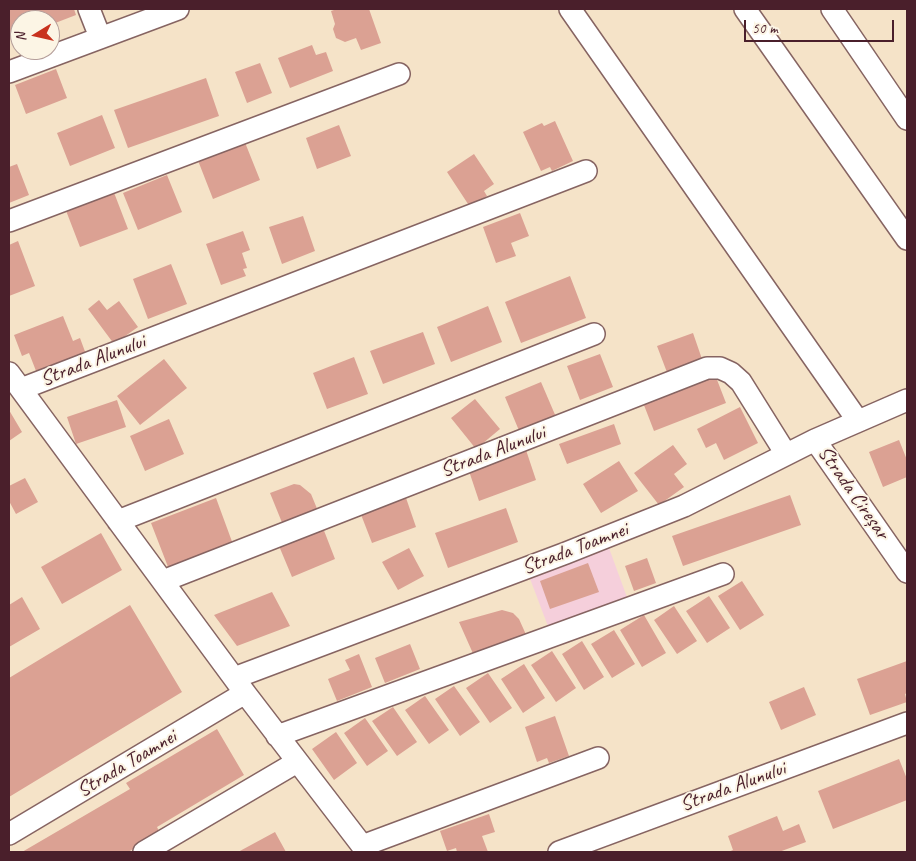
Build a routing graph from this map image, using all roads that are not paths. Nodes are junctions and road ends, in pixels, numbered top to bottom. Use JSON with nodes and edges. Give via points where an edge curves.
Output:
{"nodes":[{"id":1,"x":89,"y":9,"type":"edge"},
{"id":2,"x":178,"y":9,"type":"edge"},
{"id":3,"x":570,"y":9,"type":"edge"},
{"id":4,"x":745,"y":9,"type":"edge"},
{"id":5,"x":832,"y":9,"type":"edge"},
{"id":6,"x":100,"y":37,"type":"junction"},
{"id":7,"x":9,"y":72,"type":"edge"},
{"id":8,"x":399,"y":74,"type":"dead end"},
{"id":9,"x":907,"y":119,"type":"edge"},
{"id":10,"x":586,"y":172,"type":"dead end"},
{"id":11,"x":9,"y":221,"type":"edge"},
{"id":12,"x":907,"y":239,"type":"edge"},
{"id":13,"x":594,"y":334,"type":"dead end"},
{"id":14,"x":15,"y":381,"type":"edge"},
{"id":15,"x":907,"y":400,"type":"edge"},
{"id":16,"x":858,"y":421,"type":"junction"},
{"id":17,"x":815,"y":440,"type":"junction"},
{"id":18,"x":786,"y":454,"type":"junction"},
{"id":19,"x":118,"y":521,"type":"junction"},
{"id":20,"x":907,"y":572,"type":"edge"},
{"id":21,"x":724,"y":574,"type":"dead end"},
{"id":22,"x":163,"y":581,"type":"junction"},
{"id":23,"x":239,"y":686,"type":"junction"},
{"id":24,"x":907,"y":723,"type":"edge"},
{"id":25,"x":277,"y":736,"type":"junction"},
{"id":26,"x":598,"y":758,"type":"dead end"},
{"id":27,"x":297,"y":762,"type":"junction"},
{"id":28,"x":9,"y":834,"type":"edge"},
{"id":29,"x":365,"y":849,"type":"edge"},
{"id":30,"x":144,"y":852,"type":"edge"},
{"id":31,"x":559,"y":852,"type":"edge"}],
"edges":[{"from":1,"to":6,"type":"street"},
{"from":2,"to":6,"type":"street"},
{"from":3,"to":16,"type":"street"},
{"from":4,"to":12,"type":"street"},
{"from":5,"to":9,"type":"street"},
{"from":6,"to":7,"type":"street"},
{"from":8,"to":11,"type":"street"},
{"from":10,"to":14,"type":"street","name":"Strada Alunului","via":[[50,377]]},
{"from":13,"to":19,"type":"street"},
{"from":14,"to":19,"type":"street","name":"Strada Alunului"},
{"from":15,"to":16,"type":"street","name":"Strada Toamnei"},
{"from":16,"to":17,"type":"street","name":"Strada Toamnei"},
{"from":17,"to":18,"type":"street","name":"Strada Toamnei"},
{"from":17,"to":20,"type":"street","name":"Strada Cireșar"},
{"from":18,"to":22,"type":"street","name":"Strada Alunului","via":[[740,382],[720,368],[707,368]]},
{"from":18,"to":23,"type":"street","name":"Strada Toamnei","via":[[684,506]]},
{"from":19,"to":22,"type":"street","name":"Strada Alunului"},
{"from":21,"to":25,"type":"street"},
{"from":22,"to":23,"type":"street","name":"Strada Alunului"},
{"from":23,"to":25,"type":"street","name":"Strada Alunului"},
{"from":23,"to":28,"type":"street","name":"Strada Toamnei"},
{"from":24,"to":31,"type":"street","name":"Strada Alunului"},
{"from":25,"to":27,"type":"street","name":"Strada Alunului"},
{"from":26,"to":29,"type":"street"},
{"from":27,"to":29,"type":"street","name":"Strada Alunului"},
{"from":27,"to":30,"type":"street"}]}
